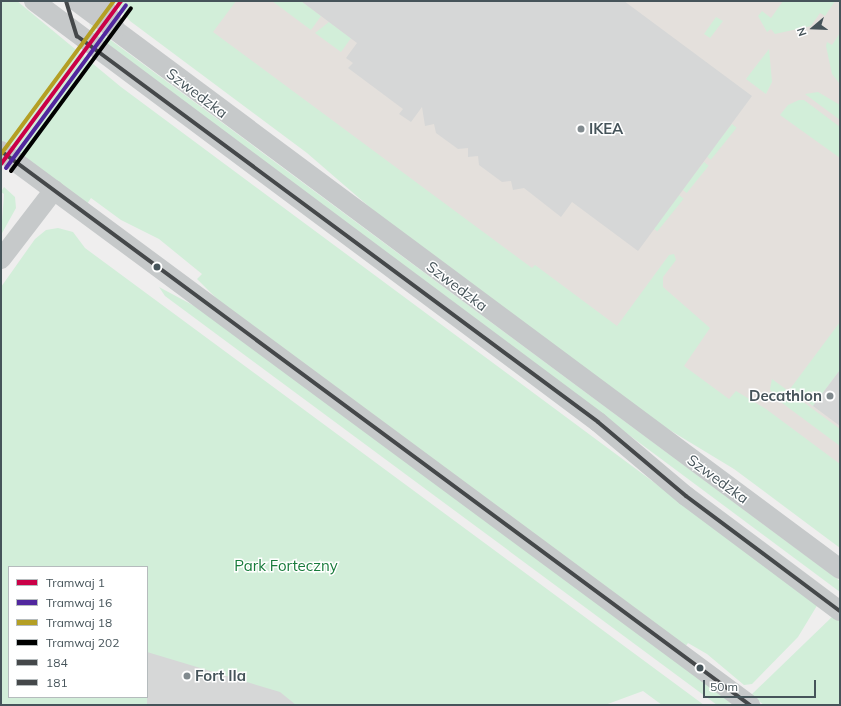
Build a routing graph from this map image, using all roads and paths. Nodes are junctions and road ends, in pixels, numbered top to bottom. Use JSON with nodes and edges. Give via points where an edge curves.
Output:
{"nodes":[{"id":1,"x":34,"y":1,"type":"edge"},
{"id":2,"x":66,"y":1,"type":"edge"},
{"id":3,"x":76,"y":1,"type":"edge"},
{"id":4,"x":102,"y":1,"type":"edge"},
{"id":5,"x":77,"y":36,"type":"junction"},
{"id":6,"x":119,"y":36,"type":"junction"},
{"id":7,"x":1,"y":151,"type":"edge"},
{"id":8,"x":54,"y":190,"type":"junction"},
{"id":9,"x":1,"y":259,"type":"edge"},
{"id":10,"x":840,"y":569,"type":"edge"},
{"id":11,"x":840,"y":611,"type":"edge"},
{"id":12,"x":750,"y":705,"type":"edge"}],
"edges":[{"from":1,"to":5,"type":"street","name":"Szwedzka"},
{"from":2,"to":5,"type":"street"},
{"from":3,"to":6,"type":"street","name":"Szwedzka"},
{"from":4,"to":6,"type":"street"},
{"from":5,"to":11,"type":"street","name":"Szwedzka","via":[[598,422],[686,496]]},
{"from":6,"to":10,"type":"street","name":"Szwedzka"},
{"from":7,"to":8,"type":"street"},
{"from":8,"to":9,"type":"street"},
{"from":8,"to":12,"type":"street"}]}
